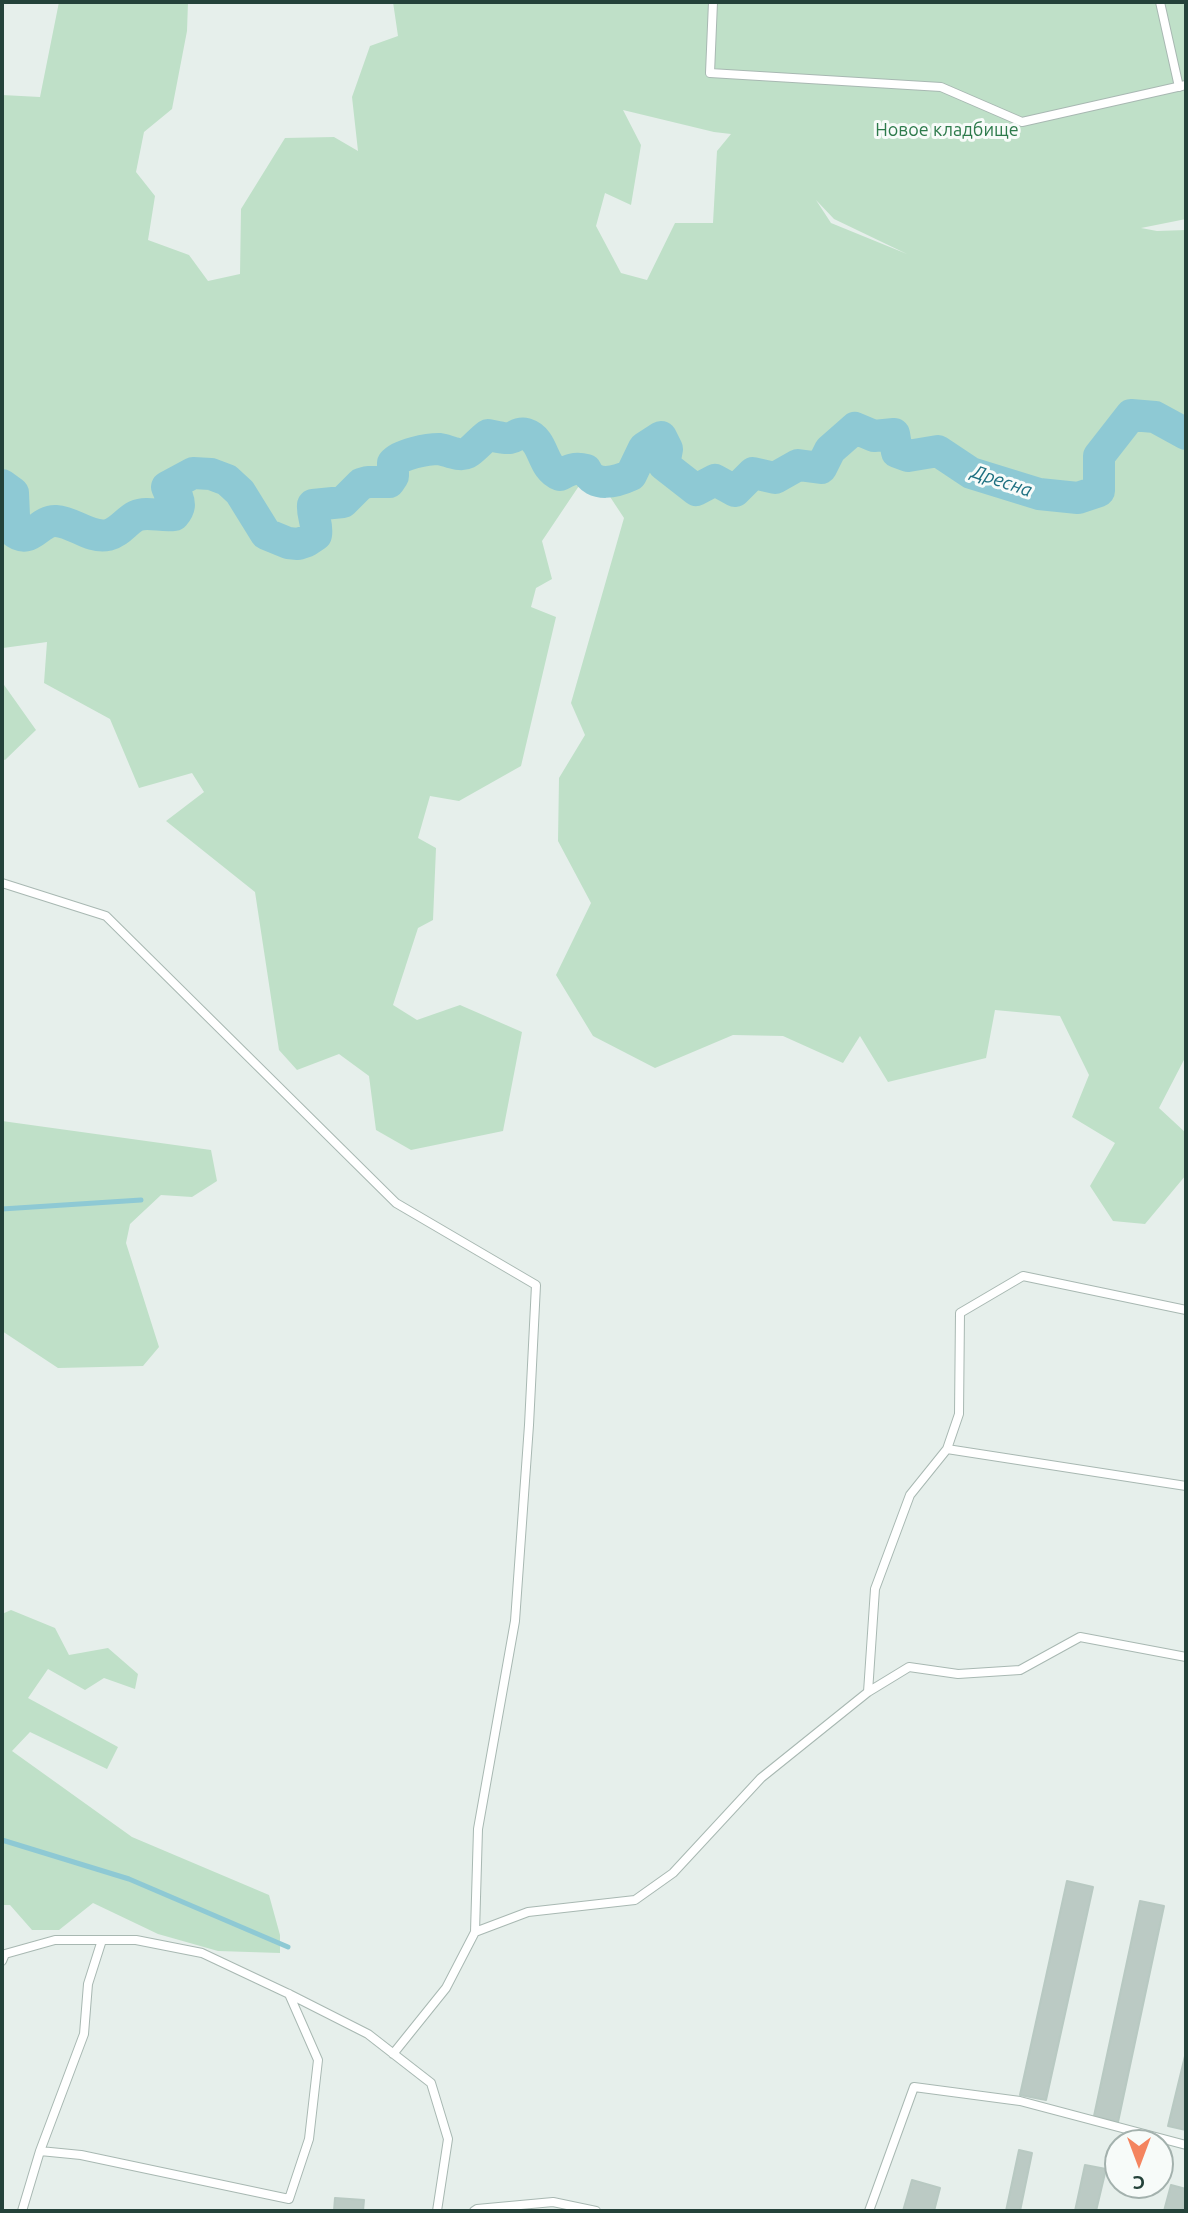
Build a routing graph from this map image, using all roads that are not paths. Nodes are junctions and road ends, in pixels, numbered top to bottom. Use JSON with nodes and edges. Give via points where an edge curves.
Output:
{"nodes":[{"id":1,"x":713,"y":2,"type":"edge"},
{"id":2,"x":1160,"y":2,"type":"edge"},
{"id":3,"x":1183,"y":86,"type":"edge"},
{"id":4,"x":2,"y":883,"type":"edge"},
{"id":5,"x":1186,"y":1310,"type":"edge"},
{"id":6,"x":947,"y":1449,"type":"junction"},
{"id":7,"x":1186,"y":1486,"type":"edge"},
{"id":8,"x":1186,"y":1657,"type":"edge"},
{"id":9,"x":868,"y":1692,"type":"junction"},
{"id":10,"x":475,"y":1932,"type":"junction"},
{"id":11,"x":102,"y":1940,"type":"junction"},
{"id":12,"x":2,"y":1961,"type":"edge"},
{"id":13,"x":289,"y":1994,"type":"junction"},
{"id":14,"x":393,"y":2054,"type":"junction"},
{"id":15,"x":1186,"y":2145,"type":"edge"},
{"id":16,"x":40,"y":2151,"type":"junction"},
{"id":17,"x":22,"y":2211,"type":"edge"},
{"id":18,"x":437,"y":2211,"type":"edge"},
{"id":19,"x":474,"y":2211,"type":"edge"},
{"id":20,"x":596,"y":2211,"type":"edge"},
{"id":21,"x":869,"y":2211,"type":"edge"}],
"edges":[{"from":1,"to":3,"type":"lane","via":[[710,73],[941,87],[1022,122]]},
{"from":2,"to":3,"type":"lane"},
{"from":4,"to":10,"type":"lane","via":[[106,916],[396,1203],[536,1285],[515,1620],[478,1829]]},
{"from":5,"to":6,"type":"lane","via":[[1023,1276],[960,1313],[959,1414]]},
{"from":6,"to":7,"type":"lane"},
{"from":6,"to":9,"type":"lane","via":[[910,1495],[875,1589]]},
{"from":8,"to":9,"type":"lane","via":[[1080,1636],[1020,1670],[958,1674],[909,1667]]},
{"from":9,"to":10,"type":"lane","via":[[761,1778],[673,1873],[635,1900],[528,1912]]},
{"from":10,"to":14,"type":"lane","via":[[446,1988]]},
{"from":11,"to":12,"type":"lane","via":[[55,1940],[5,1954]]},
{"from":11,"to":13,"type":"lane","via":[[136,1940],[202,1953]]},
{"from":11,"to":16,"type":"lane","via":[[88,1984],[83,2034]]},
{"from":13,"to":14,"type":"lane","via":[[368,2034]]},
{"from":13,"to":16,"type":"lane","via":[[318,2060],[309,2140],[289,2199],[81,2155]]},
{"from":14,"to":18,"type":"lane","via":[[431,2083],[448,2140]]},
{"from":15,"to":21,"type":"lane","via":[[1020,2101],[914,2087]]},
{"from":16,"to":17,"type":"lane"},
{"from":19,"to":20,"type":"lane","via":[[553,2202]]}]}
